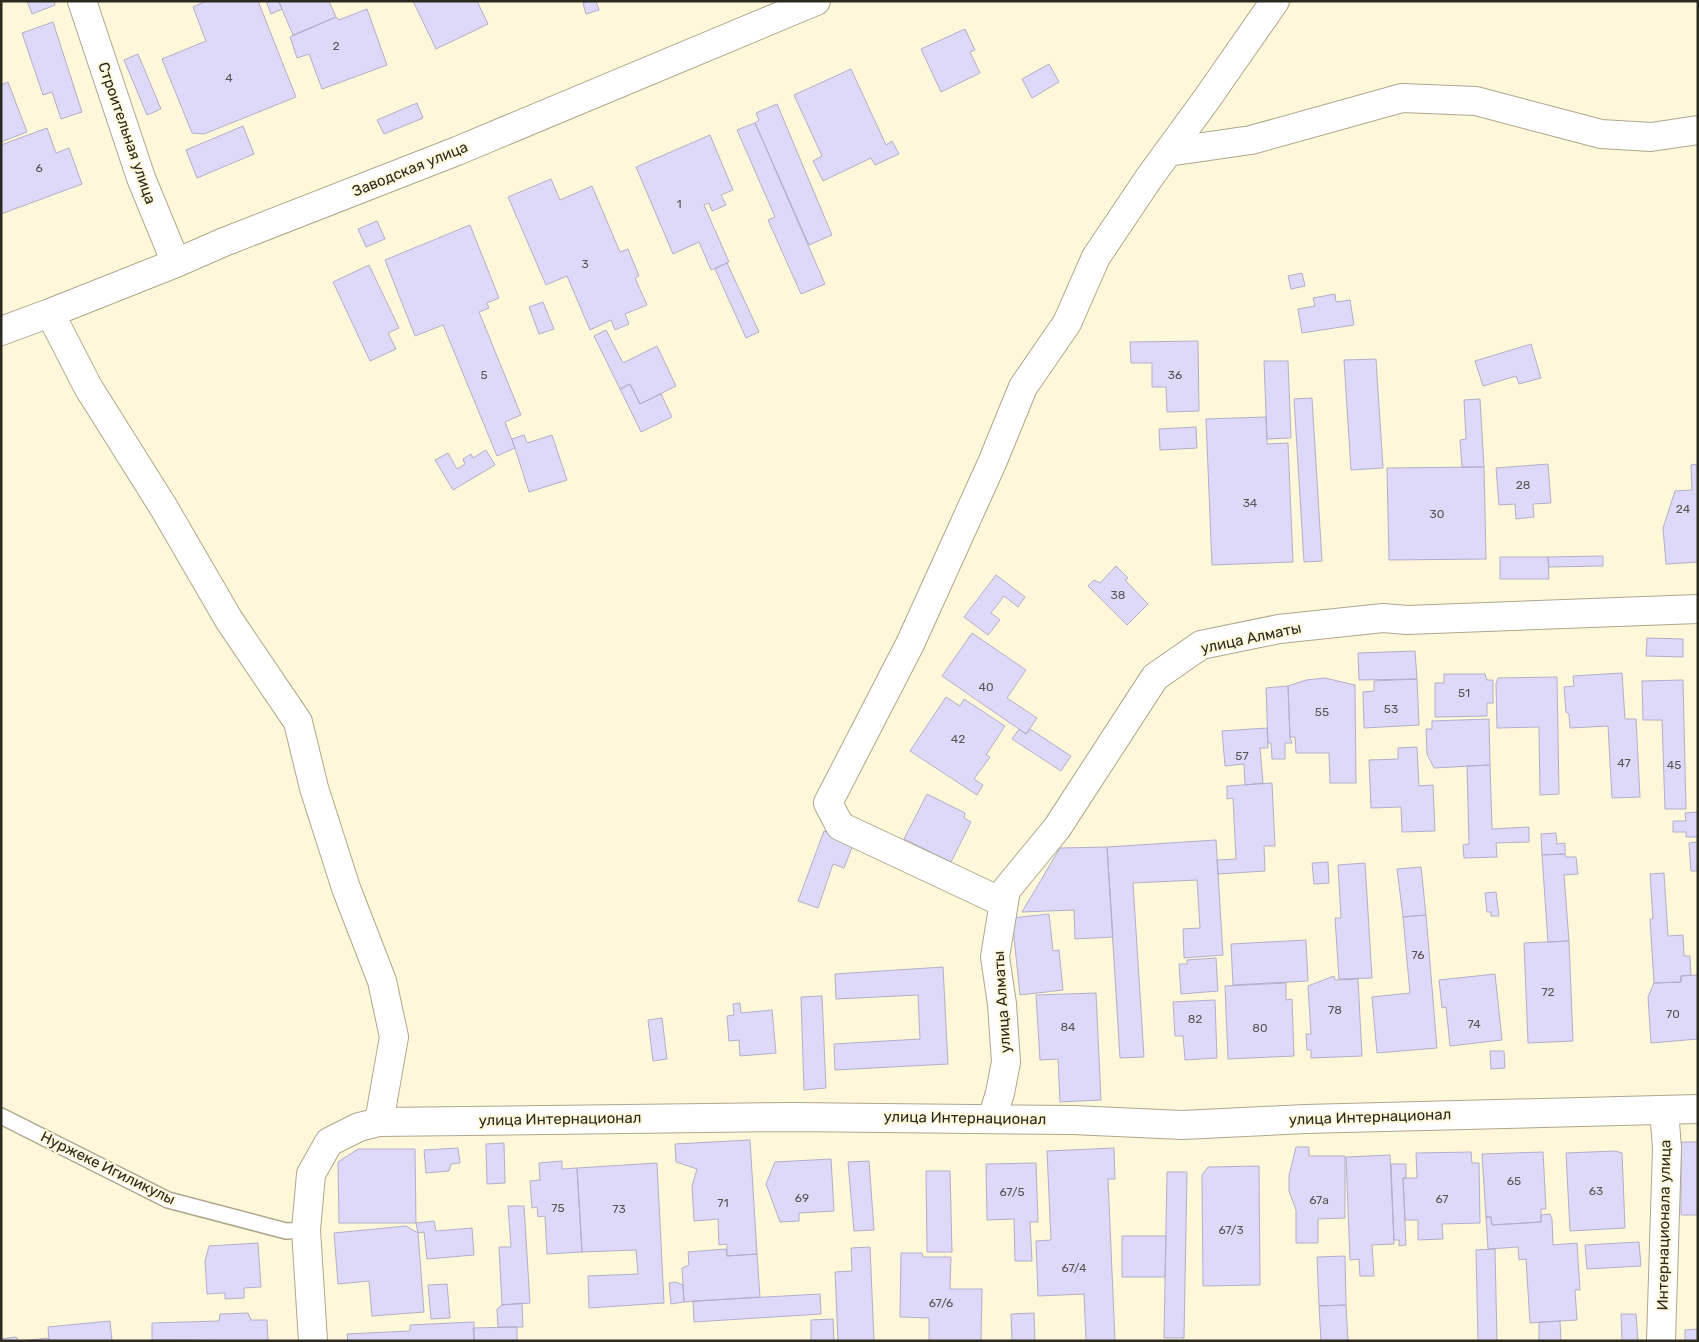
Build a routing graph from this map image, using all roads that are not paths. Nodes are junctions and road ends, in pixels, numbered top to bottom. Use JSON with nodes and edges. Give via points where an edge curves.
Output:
{"nodes":[{"id":1,"x":82,"y":1,"type":"edge"},
{"id":2,"x":816,"y":1,"type":"edge"},
{"id":3,"x":1275,"y":1,"type":"edge"},
{"id":4,"x":1698,"y":130,"type":"edge"},
{"id":5,"x":1168,"y":152,"type":"junction"},
{"id":6,"x":176,"y":263,"type":"junction"},
{"id":7,"x":50,"y":313,"type":"junction"},
{"id":8,"x":1,"y":331,"type":"edge"},
{"id":9,"x":1698,"y":609,"type":"edge"},
{"id":10,"x":1004,"y":903,"type":"junction"},
{"id":11,"x":1698,"y":1109,"type":"edge"},
{"id":12,"x":1664,"y":1110,"type":"junction"},
{"id":13,"x":1,"y":1116,"type":"edge"},
{"id":14,"x":992,"y":1119,"type":"junction"},
{"id":15,"x":379,"y":1122,"type":"junction"},
{"id":16,"x":306,"y":1230,"type":"junction"},
{"id":17,"x":313,"y":1341,"type":"edge"},
{"id":18,"x":1661,"y":1341,"type":"edge"}],
"edges":[{"from":1,"to":6,"type":"street","name":"Строительная улица","via":[[141,178]]},
{"from":2,"to":6,"type":"street","name":"Заводская улица","via":[[457,151]]},
{"from":3,"to":5,"type":"street"},
{"from":4,"to":5,"type":"street","via":[[1651,136],[1601,134],[1476,101],[1402,98],[1251,140]]},
{"from":5,"to":10,"type":"street","via":[[1096,257],[1067,323],[1023,388],[910,644],[828,802],[840,826]]},
{"from":6,"to":7,"type":"street","name":"Заводская улица"},
{"from":7,"to":8,"type":"street","name":"Заводская улица"},
{"from":7,"to":15,"type":"street","via":[[88,388],[164,508],[229,620],[298,722],[314,788],[346,888],[382,981],[394,1037]]},
{"from":9,"to":10,"type":"street","name":"улица Алматы","via":[[1407,620],[1383,618],[1279,629],[1200,645],[1155,677],[1056,828],[1006,890]]},
{"from":10,"to":14,"type":"street","name":"улица Алматы","via":[[995,957],[1006,1062]]},
{"from":11,"to":12,"type":"street","name":"улица Интернационал"},
{"from":12,"to":14,"type":"street","name":"улица Интернационал","via":[[1306,1118],[1182,1125]]},
{"from":12,"to":18,"type":"street","name":"Интернационала улица","via":[[1667,1148]]},
{"from":13,"to":16,"type":"lane","name":"Нуржеке Игиликулы","via":[[168,1200],[286,1231]]},
{"from":14,"to":15,"type":"street","name":"улица Интернационал","via":[[700,1117]]},
{"from":15,"to":16,"type":"street","name":"улица Интернационал","via":[[359,1127],[329,1142],[311,1174]]},
{"from":16,"to":17,"type":"street","name":"улица Интернационал"}]}
